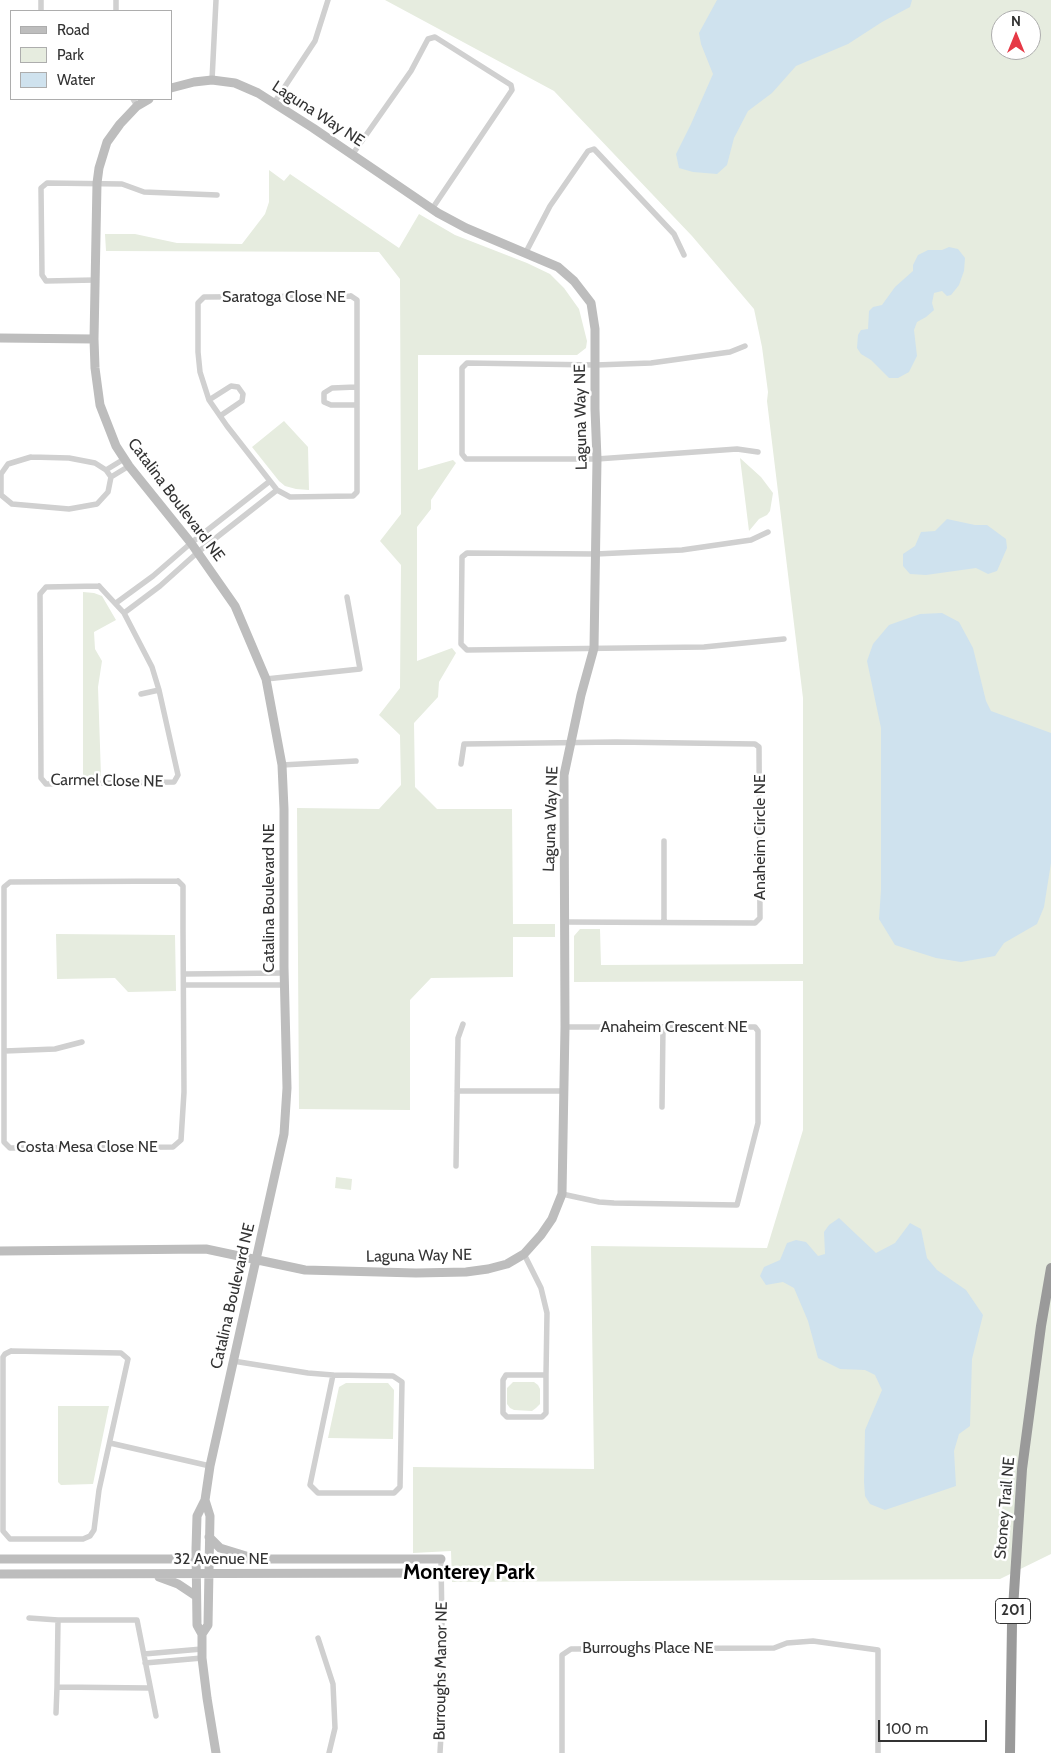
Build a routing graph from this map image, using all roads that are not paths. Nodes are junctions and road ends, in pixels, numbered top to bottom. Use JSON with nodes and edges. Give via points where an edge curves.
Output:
{"nodes":[{"id":1,"x":216,"y":0,"type":"edge"},
{"id":2,"x":328,"y":0,"type":"edge"},
{"id":3,"x":212,"y":80,"type":"junction"},
{"id":4,"x":172,"y":88,"type":"edge"},
{"id":5,"x":135,"y":103,"type":"edge"},
{"id":6,"x":274,"y":103,"type":"junction"},
{"id":7,"x":352,"y":155,"type":"junction"},
{"id":8,"x":96,"y":183,"type":"junction"},
{"id":9,"x":217,"y":195,"type":"dead end"},
{"id":10,"x":432,"y":209,"type":"junction"},
{"id":11,"x":526,"y":252,"type":"junction"},
{"id":12,"x":684,"y":255,"type":"dead end"},
{"id":13,"x":95,"y":280,"type":"junction"},
{"id":14,"x":0,"y":338,"type":"edge"},
{"id":15,"x":94,"y":339,"type":"junction"},
{"id":16,"x":745,"y":346,"type":"dead end"},
{"id":17,"x":596,"y":365,"type":"junction"},
{"id":18,"x":356,"y":387,"type":"junction"},
{"id":19,"x":210,"y":400,"type":"junction"},
{"id":20,"x":357,"y":405,"type":"junction"},
{"id":21,"x":220,"y":416,"type":"junction"},
{"id":22,"x":758,"y":452,"type":"dead end"},
{"id":23,"x":597,"y":459,"type":"junction"},
{"id":24,"x":127,"y":462,"type":"junction"},
{"id":25,"x":106,"y":470,"type":"junction"},
{"id":26,"x":111,"y":477,"type":"junction"},
{"id":27,"x":270,"y":481,"type":"junction"},
{"id":28,"x":277,"y":490,"type":"junction"},
{"id":29,"x":768,"y":532,"type":"dead end"},
{"id":30,"x":192,"y":542,"type":"junction"},
{"id":31,"x":198,"y":552,"type":"junction"},
{"id":32,"x":596,"y":554,"type":"junction"},
{"id":33,"x":347,"y":597,"type":"dead end"},
{"id":34,"x":116,"y":603,"type":"junction"},
{"id":35,"x":124,"y":613,"type":"junction"},
{"id":36,"x":784,"y":639,"type":"dead end"},
{"id":37,"x":594,"y":648,"type":"junction"},
{"id":38,"x":266,"y":679,"type":"junction"},
{"id":39,"x":159,"y":690,"type":"junction"},
{"id":40,"x":141,"y":694,"type":"dead end"},
{"id":41,"x":571,"y":743,"type":"junction"},
{"id":42,"x":356,"y":761,"type":"dead end"},
{"id":43,"x":461,"y":764,"type":"dead end"},
{"id":44,"x":282,"y":766,"type":"junction"},
{"id":45,"x":664,"y":841,"type":"dead end"},
{"id":46,"x":565,"y":922,"type":"junction"},
{"id":47,"x":664,"y":922,"type":"junction"},
{"id":48,"x":184,"y":974,"type":"junction"},
{"id":49,"x":284,"y":974,"type":"junction"},
{"id":50,"x":184,"y":985,"type":"junction"},
{"id":51,"x":284,"y":985,"type":"junction"},
{"id":52,"x":464,"y":1024,"type":"dead end"},
{"id":53,"x":565,"y":1026,"type":"junction"},
{"id":54,"x":663,"y":1027,"type":"junction"},
{"id":55,"x":82,"y":1042,"type":"dead end"},
{"id":56,"x":5,"y":1050,"type":"junction"},
{"id":57,"x":457,"y":1091,"type":"junction"},
{"id":58,"x":564,"y":1091,"type":"junction"},
{"id":59,"x":662,"y":1107,"type":"dead end"},
{"id":60,"x":456,"y":1166,"type":"dead end"},
{"id":61,"x":562,"y":1194,"type":"junction"},
{"id":62,"x":0,"y":1251,"type":"edge"},
{"id":63,"x":524,"y":1254,"type":"junction"},
{"id":64,"x":256,"y":1261,"type":"junction"},
{"id":65,"x":1051,"y":1268,"type":"edge"},
{"id":66,"x":233,"y":1361,"type":"junction"},
{"id":67,"x":333,"y":1375,"type":"junction"},
{"id":68,"x":546,"y":1375,"type":"junction"},
{"id":69,"x":110,"y":1444,"type":"junction"},
{"id":70,"x":210,"y":1466,"type":"junction"},
{"id":71,"x":205,"y":1500,"type":"junction"},
{"id":72,"x":209,"y":1537,"type":"junction"},
{"id":73,"x":0,"y":1553,"type":"edge"},
{"id":74,"x":28,"y":1558,"type":"junction"},
{"id":75,"x":0,"y":1559,"type":"edge"},
{"id":76,"x":441,"y":1559,"type":"joint"},
{"id":77,"x":196,"y":1560,"type":"junction"},
{"id":78,"x":208,"y":1560,"type":"junction"},
{"id":79,"x":263,"y":1560,"type":"junction"},
{"id":80,"x":442,"y":1573,"type":"junction"},
{"id":81,"x":0,"y":1574,"type":"edge"},
{"id":82,"x":137,"y":1574,"type":"junction"},
{"id":83,"x":196,"y":1574,"type":"junction"},
{"id":84,"x":209,"y":1574,"type":"junction"},
{"id":85,"x":196,"y":1596,"type":"junction"},
{"id":86,"x":30,"y":1618,"type":"dead end"},
{"id":87,"x":58,"y":1620,"type":"junction"},
{"id":88,"x":202,"y":1634,"type":"junction"},
{"id":89,"x":318,"y":1638,"type":"dead end"},
{"id":90,"x":202,"y":1653,"type":"junction"},
{"id":91,"x":144,"y":1654,"type":"junction"},
{"id":92,"x":146,"y":1663,"type":"junction"},
{"id":93,"x":57,"y":1687,"type":"junction"},
{"id":94,"x":149,"y":1688,"type":"junction"},
{"id":95,"x":56,"y":1713,"type":"dead end"},
{"id":96,"x":156,"y":1716,"type":"dead end"},
{"id":97,"x":216,"y":1753,"type":"edge"},
{"id":98,"x":329,"y":1753,"type":"edge"},
{"id":99,"x":440,"y":1753,"type":"edge"},
{"id":100,"x":562,"y":1753,"type":"edge"},
{"id":101,"x":878,"y":1753,"type":"edge"},
{"id":102,"x":1010,"y":1753,"type":"edge"}],
"edges":[{"from":1,"to":3,"type":"street"},
{"from":2,"to":6,"type":"street","via":[[315,41]]},
{"from":3,"to":4,"type":"street","name":"Laguna Way NE"},
{"from":3,"to":6,"type":"street","name":"Laguna Way NE","via":[[235,83]]},
{"from":5,"to":8,"type":"street","via":[[108,142]]},
{"from":6,"to":7,"type":"street","name":"Laguna Way NE"},
{"from":7,"to":10,"type":"street","name":"Laguna Way NE"},
{"from":7,"to":10,"type":"street","via":[[411,71],[428,39],[435,37],[511,86],[512,90]]},
{"from":8,"to":9,"type":"street","via":[[122,184],[144,192]]},
{"from":8,"to":13,"type":"street"},
{"from":8,"to":13,"type":"street","via":[[47,183],[41,188],[42,275],[46,280]]},
{"from":10,"to":11,"type":"street","name":"Laguna Way NE","via":[[466,228]]},
{"from":11,"to":12,"type":"street","via":[[550,206],[588,151],[594,150],[674,234]]},
{"from":11,"to":17,"type":"street","name":"Laguna Way NE","via":[[558,267],[591,303]]},
{"from":13,"to":15,"type":"street"},
{"from":14,"to":15,"type":"street"},
{"from":15,"to":24,"type":"street","name":"Catalina Boulevard NE","via":[[100,405],[116,446]]},
{"from":16,"to":17,"type":"street","via":[[730,352],[651,363]]},
{"from":17,"to":23,"type":"street","name":"Laguna Way NE"},
{"from":17,"to":23,"type":"street","via":[[467,363],[462,368],[462,454],[466,458]]},
{"from":18,"to":19,"type":"street","name":"Saratoga Close NE","via":[[357,300],[351,296],[204,297],[198,303],[198,352],[204,389]]},
{"from":18,"to":20,"type":"street","name":"Saratoga Close NE"},
{"from":18,"to":20,"type":"street","via":[[332,388],[324,394],[324,402]]},
{"from":19,"to":21,"type":"street","name":"Saratoga Close NE"},
{"from":19,"to":21,"type":"street","via":[[231,386],[238,387],[243,394],[242,401]]},
{"from":20,"to":28,"type":"street","name":"Saratoga Close NE","via":[[357,492],[353,496],[290,497]]},
{"from":21,"to":27,"type":"street","name":"Saratoga Close NE"},
{"from":22,"to":23,"type":"street","via":[[737,449]]},
{"from":23,"to":32,"type":"street","name":"Laguna Way NE"},
{"from":24,"to":25,"type":"street"},
{"from":24,"to":26,"type":"street"},
{"from":24,"to":30,"type":"street","name":"Catalina Boulevard NE"},
{"from":25,"to":26,"type":"street"},
{"from":25,"to":26,"type":"street","via":[[95,463],[69,458],[30,457],[8,464],[1,474],[1,494],[12,504],[69,509],[97,504],[108,492]]},
{"from":27,"to":28,"type":"street","name":"Saratoga Close NE"},
{"from":27,"to":30,"type":"street"},
{"from":28,"to":31,"type":"street"},
{"from":29,"to":32,"type":"street","via":[[734,544]]},
{"from":30,"to":31,"type":"street","name":"Catalina Boulevard NE"},
{"from":30,"to":34,"type":"street"},
{"from":31,"to":35,"type":"street"},
{"from":31,"to":38,"type":"street","name":"Catalina Boulevard NE","via":[[235,606]]},
{"from":32,"to":37,"type":"street","name":"Laguna Way NE"},
{"from":32,"to":37,"type":"street","via":[[468,553],[462,557],[461,644],[467,650]]},
{"from":33,"to":38,"type":"street","via":[[360,668]]},
{"from":34,"to":35,"type":"street","name":"Carmel Close NE"},
{"from":34,"to":39,"type":"street","name":"Carmel Close NE","via":[[99,586],[46,587],[40,594],[41,778],[46,784],[174,782],[178,775]]},
{"from":35,"to":39,"type":"street","name":"Carmel Close NE","via":[[152,667]]},
{"from":36,"to":37,"type":"street","via":[[704,647]]},
{"from":37,"to":41,"type":"street","name":"Laguna Way NE"},
{"from":38,"to":44,"type":"street","name":"Catalina Boulevard NE"},
{"from":39,"to":40,"type":"street"},
{"from":41,"to":43,"type":"street","via":[[464,744]]},
{"from":41,"to":46,"type":"street","name":"Laguna Way NE","via":[[564,775]]},
{"from":41,"to":47,"type":"street","name":"Anaheim Circle NE","via":[[755,744],[759,747],[760,918],[756,923]]},
{"from":42,"to":44,"type":"street"},
{"from":44,"to":49,"type":"street","name":"Catalina Boulevard NE"},
{"from":45,"to":47,"type":"street"},
{"from":46,"to":47,"type":"street","name":"Anaheim Circle NE"},
{"from":46,"to":53,"type":"street","name":"Laguna Way NE"},
{"from":48,"to":49,"type":"street"},
{"from":48,"to":50,"type":"street","name":"Costa Mesa Close NE"},
{"from":48,"to":56,"type":"street","name":"Costa Mesa Close NE","via":[[183,886],[178,880],[10,882],[4,887]]},
{"from":49,"to":51,"type":"street","name":"Catalina Boulevard NE"},
{"from":50,"to":51,"type":"street"},
{"from":50,"to":56,"type":"street","name":"Costa Mesa Close NE","via":[[181,1140],[173,1147],[10,1148],[4,1142]]},
{"from":51,"to":64,"type":"street","name":"Catalina Boulevard NE","via":[[287,1088],[284,1134]]},
{"from":52,"to":57,"type":"street","via":[[458,1038]]},
{"from":53,"to":54,"type":"street","name":"Anaheim Crescent NE"},
{"from":53,"to":58,"type":"street","name":"Laguna Way NE"},
{"from":54,"to":59,"type":"street"},
{"from":54,"to":61,"type":"street","name":"Anaheim Crescent NE","via":[[756,1027],[758,1031],[758,1123],[737,1205],[614,1204]]},
{"from":55,"to":56,"type":"street","via":[[55,1049]]},
{"from":57,"to":58,"type":"street"},
{"from":57,"to":60,"type":"street"},
{"from":58,"to":61,"type":"street","name":"Laguna Way NE"},
{"from":61,"to":63,"type":"street","name":"Laguna Way NE","via":[[547,1227]]},
{"from":62,"to":64,"type":"street","name":"Laguna Way NE","via":[[206,1250]]},
{"from":63,"to":64,"type":"street","name":"Laguna Way NE","via":[[507,1264],[466,1272],[305,1270]]},
{"from":63,"to":68,"type":"street","via":[[541,1288],[547,1313]]},
{"from":64,"to":66,"type":"street","name":"Catalina Boulevard NE"},
{"from":65,"to":102,"type":"highway","name":"Stoney Trail NE","number":"201","via":[[1022,1469],[1012,1624]]},
{"from":66,"to":67,"type":"street"},
{"from":66,"to":70,"type":"street","name":"Catalina Boulevard NE"},
{"from":67,"to":67,"type":"street","via":[[393,1376],[402,1382],[400,1487],[394,1492],[318,1493],[310,1485]]},
{"from":68,"to":68,"type":"street","via":[[546,1413],[542,1417],[507,1417],[502,1413],[506,1375]]},
{"from":69,"to":69,"type":"street","via":[[128,1359],[121,1353],[11,1351],[5,1354],[3,1531],[10,1539],[83,1539],[90,1536],[94,1530]]},
{"from":69,"to":70,"type":"street"},
{"from":70,"to":71,"type":"street","name":"Catalina Boulevard NE"},
{"from":71,"to":72,"type":"street","name":"Catalina Boulevard NE","via":[[210,1516]]},
{"from":71,"to":77,"type":"street","name":"Catalina Boulevard NE","via":[[197,1516]]},
{"from":72,"to":78,"type":"street","name":"Catalina Boulevard NE"},
{"from":72,"to":79,"type":"street","via":[[220,1548]]},
{"from":73,"to":74,"type":"street"},
{"from":74,"to":75,"type":"street","name":"32 Avenue NE"},
{"from":74,"to":77,"type":"street","name":"32 Avenue NE"},
{"from":76,"to":79,"type":"street","name":"32 Avenue NE"},
{"from":76,"to":80,"type":"street","name":"Burroughs Manor NE"},
{"from":77,"to":78,"type":"street","name":"32 Avenue NE"},
{"from":77,"to":83,"type":"street","name":"Catalina Boulevard NE"},
{"from":78,"to":79,"type":"street","name":"32 Avenue NE"},
{"from":78,"to":84,"type":"street","name":"Catalina Boulevard NE"},
{"from":80,"to":84,"type":"street","name":"32 Avenue NE"},
{"from":80,"to":99,"type":"street","name":"Burroughs Manor NE"},
{"from":81,"to":82,"type":"street","name":"32 Avenue NE"},
{"from":82,"to":83,"type":"street","name":"32 Avenue NE"},
{"from":82,"to":85,"type":"street","via":[[171,1581]]},
{"from":83,"to":84,"type":"street","name":"32 Avenue NE"},
{"from":83,"to":85,"type":"street","name":"Catalina Boulevard NE"},
{"from":84,"to":88,"type":"street","name":"Catalina Boulevard NE","via":[[208,1625]]},
{"from":85,"to":88,"type":"street","name":"Catalina Boulevard NE","via":[[197,1625]]},
{"from":86,"to":87,"type":"street"},
{"from":87,"to":91,"type":"street","via":[[137,1620]]},
{"from":87,"to":93,"type":"street"},
{"from":88,"to":90,"type":"street","name":"Catalina Boulevard NE"},
{"from":89,"to":98,"type":"street","via":[[333,1684],[335,1728]]},
{"from":90,"to":91,"type":"street"},
{"from":90,"to":92,"type":"street"},
{"from":90,"to":97,"type":"street","name":"Catalina Boulevard NE"},
{"from":91,"to":92,"type":"street"},
{"from":92,"to":94,"type":"street"},
{"from":93,"to":94,"type":"street"},
{"from":93,"to":95,"type":"street"},
{"from":94,"to":96,"type":"street"},
{"from":100,"to":101,"type":"street","name":"Burroughs Place NE","via":[[562,1655],[571,1649],[774,1648],[787,1643],[813,1641],[878,1650]]}]}
